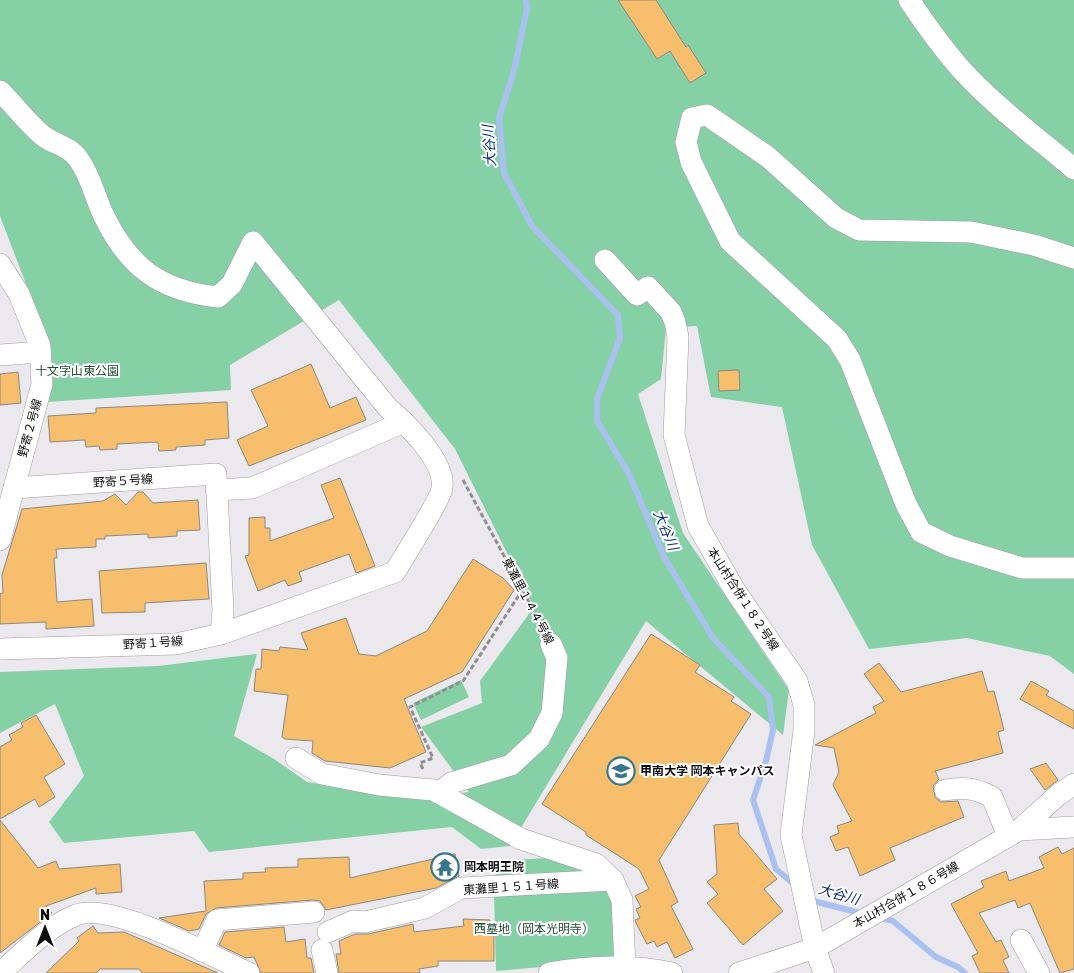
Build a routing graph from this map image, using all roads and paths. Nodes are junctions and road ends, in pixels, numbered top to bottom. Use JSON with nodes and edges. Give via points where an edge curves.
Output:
{"nodes":[{"id":1,"x":909,"y":0,"type":"edge"},
{"id":2,"x":0,"y":91,"type":"edge"},
{"id":3,"x":1074,"y":169,"type":"edge"},
{"id":4,"x":1074,"y":258,"type":"edge"},
{"id":5,"x":605,"y":260,"type":"dead end"},
{"id":6,"x":0,"y":264,"type":"edge"},
{"id":7,"x":40,"y":352,"type":"junction"},
{"id":8,"x":0,"y":355,"type":"edge"},
{"id":9,"x":404,"y":422,"type":"junction"},
{"id":10,"x":440,"y":468,"type":"junction"},
{"id":11,"x":14,"y":488,"type":"junction"},
{"id":12,"x":216,"y":490,"type":"junction"},
{"id":13,"x":4,"y":509,"type":"edge"},
{"id":14,"x":0,"y":540,"type":"edge"},
{"id":15,"x":1074,"y":568,"type":"edge"},
{"id":16,"x":523,"y":589,"type":"junction"},
{"id":17,"x":221,"y":634,"type":"junction"},
{"id":18,"x":552,"y":644,"type":"joint"},
{"id":19,"x":0,"y":649,"type":"edge"},
{"id":20,"x":296,"y":758,"type":"dead end"},
{"id":21,"x":1074,"y":784,"type":"edge"},
{"id":22,"x":945,"y":790,"type":"dead end"},
{"id":23,"x":436,"y":791,"type":"junction"},
{"id":24,"x":1074,"y":827,"type":"edge"},
{"id":25,"x":1013,"y":833,"type":"junction"},
{"id":26,"x":612,"y":880,"type":"junction"},
{"id":27,"x":314,"y":912,"type":"dead end"},
{"id":28,"x":1021,"y":940,"type":"dead end"},
{"id":29,"x":815,"y":948,"type":"junction"},
{"id":30,"x":202,"y":951,"type":"junction"},
{"id":31,"x":625,"y":967,"type":"junction"},
{"id":32,"x":0,"y":973,"type":"edge"},
{"id":33,"x":249,"y":973,"type":"edge"},
{"id":34,"x":326,"y":973,"type":"edge"},
{"id":35,"x":549,"y":973,"type":"edge"},
{"id":36,"x":672,"y":973,"type":"edge"},
{"id":37,"x":739,"y":973,"type":"edge"},
{"id":38,"x":824,"y":973,"type":"edge"},
{"id":39,"x":1039,"y":973,"type":"edge"}],
"edges":[{"from":1,"to":3,"type":"street","via":[[932,35],[960,68]]},
{"from":2,"to":9,"type":"street","via":[[44,136],[64,145],[80,160],[109,225],[127,254],[155,280],[190,294],[218,297],[232,284],[253,242],[388,408]]},
{"from":4,"to":15,"type":"street","via":[[1034,245],[971,232],[859,230],[836,218],[768,157],[707,115],[692,118],[686,142],[691,162],[730,241],[837,339],[850,360],[906,504],[921,532],[950,546],[1022,568]]},
{"from":5,"to":29,"type":"street","name":"本山村合併１８２号線","via":[[637,296],[648,287],[670,312],[678,336],[674,435],[698,526],[734,589],[797,681],[804,705],[804,730],[791,835]]},
{"from":6,"to":7,"type":"street","name":"野寄２号線","via":[[19,294]]},
{"from":7,"to":8,"type":"street"},
{"from":7,"to":11,"type":"street","name":"野寄２号線","via":[[42,384]]},
{"from":9,"to":10,"type":"street"},
{"from":9,"to":12,"type":"street","via":[[252,488]]},
{"from":10,"to":16,"type":"path","name":"東灘里１４４号線","via":[[450,465],[460,474]]},
{"from":10,"to":17,"type":"street","name":"野寄１号線","via":[[442,489],[395,572]]},
{"from":11,"to":12,"type":"street","name":"野寄５号線","via":[[216,474]]},
{"from":11,"to":13,"type":"street","name":"野寄２号線"},
{"from":12,"to":17,"type":"street","via":[[223,610]]},
{"from":13,"to":14,"type":"street","name":"野寄２号線"},
{"from":16,"to":18,"type":"path","name":"東灘里１４４号線"},
{"from":16,"to":23,"type":"path","via":[[463,681],[410,707],[433,758],[420,764]]},
{"from":17,"to":19,"type":"street","name":"野寄１号線","via":[[176,644]]},
{"from":18,"to":23,"type":"street","name":"東灘里１４４号線","via":[[557,658],[552,712],[539,739],[511,765],[451,783]]},
{"from":20,"to":23,"type":"street","via":[[322,774]]},
{"from":21,"to":25,"type":"street"},
{"from":22,"to":25,"type":"street","via":[[965,787],[992,797]]},
{"from":23,"to":26,"type":"street","via":[[522,839],[596,864]]},
{"from":24,"to":25,"type":"street","name":"本山村合併１８６号線"},
{"from":25,"to":29,"type":"street","name":"本山村合併１８６号線"},
{"from":26,"to":31,"type":"street","via":[[622,900]]},
{"from":26,"to":34,"type":"street","name":"東灘里１５１号線","via":[[461,888],[424,908],[365,922],[352,921],[325,941]]},
{"from":27,"to":30,"type":"street","via":[[217,920]]},
{"from":28,"to":39,"type":"street"},
{"from":29,"to":37,"type":"street","name":"本山村合併１８６号線"},
{"from":29,"to":38,"type":"street","name":"本山村合併１８２号線"},
{"from":30,"to":32,"type":"street","via":[[156,930],[109,914],[79,914],[56,924]]},
{"from":30,"to":33,"type":"street"},
{"from":31,"to":35,"type":"street","via":[[585,967]]},
{"from":31,"to":36,"type":"street"}]}
